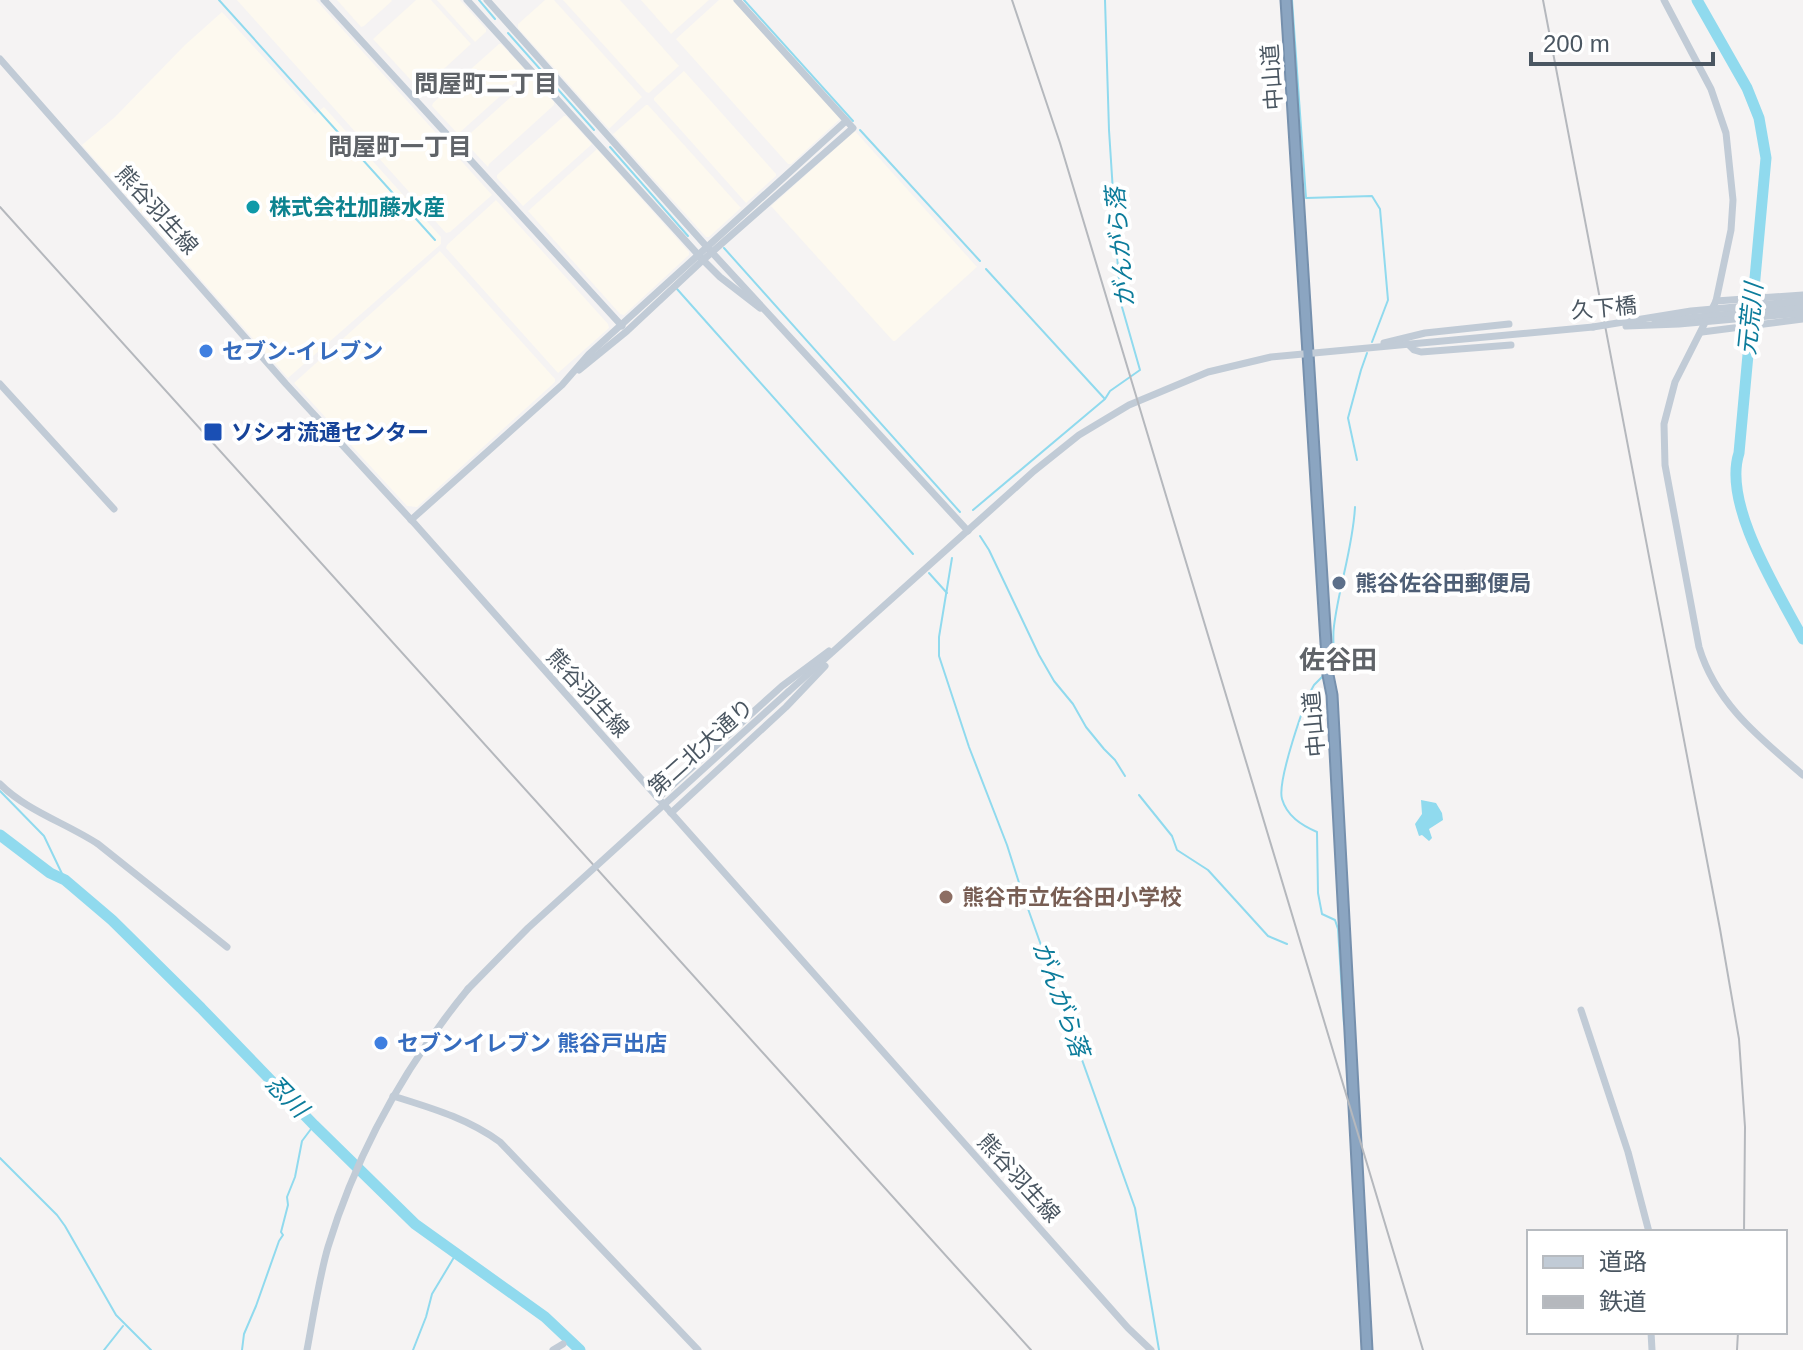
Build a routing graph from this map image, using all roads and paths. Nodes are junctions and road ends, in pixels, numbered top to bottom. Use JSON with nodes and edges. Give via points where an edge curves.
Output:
{"nodes":[{"id":1,"x":324,"y":0,"type":"edge"},
{"id":2,"x":467,"y":0,"type":"edge"},
{"id":3,"x":487,"y":0,"type":"edge"},
{"id":4,"x":737,"y":0,"type":"edge"},
{"id":5,"x":1286,"y":0,"type":"edge"},
{"id":6,"x":1664,"y":0,"type":"edge"},
{"id":7,"x":0,"y":59,"type":"edge"},
{"id":8,"x":846,"y":121,"type":"junction"},
{"id":9,"x":710,"y":250,"type":"junction"},
{"id":10,"x":700,"y":258,"type":"junction"},
{"id":11,"x":1803,"y":298,"type":"edge"},
{"id":12,"x":1716,"y":301,"type":"junction"},
{"id":13,"x":1803,"y":313,"type":"edge"},
{"id":14,"x":777,"y":322,"type":"junction"},
{"id":15,"x":1509,"y":324,"type":"dead end"},
{"id":16,"x":1593,"y":327,"type":"junction"},
{"id":17,"x":624,"y":328,"type":"junction"},
{"id":18,"x":1702,"y":332,"type":"junction"},
{"id":19,"x":1408,"y":344,"type":"junction"},
{"id":20,"x":1511,"y":345,"type":"dead end"},
{"id":21,"x":1366,"y":348,"type":"junction"},
{"id":22,"x":1309,"y":352,"type":"junction"},
{"id":23,"x":0,"y":384,"type":"edge"},
{"id":24,"x":114,"y":509,"type":"dead end"},
{"id":25,"x":411,"y":520,"type":"junction"},
{"id":26,"x":968,"y":531,"type":"junction"},
{"id":27,"x":882,"y":608,"type":"junction"},
{"id":28,"x":853,"y":635,"type":"junction"},
{"id":29,"x":1803,"y":775,"type":"edge"},
{"id":30,"x":0,"y":784,"type":"edge"},
{"id":31,"x":658,"y":798,"type":"junction"},
{"id":32,"x":671,"y":813,"type":"junction"},
{"id":33,"x":227,"y":947,"type":"dead end"},
{"id":34,"x":1581,"y":1010,"type":"dead end"},
{"id":35,"x":393,"y":1096,"type":"junction"},
{"id":36,"x":1648,"y":1230,"type":"edge"},
{"id":37,"x":563,"y":1344,"type":"dead end"},
{"id":38,"x":307,"y":1350,"type":"edge"},
{"id":39,"x":553,"y":1350,"type":"edge"},
{"id":40,"x":698,"y":1350,"type":"edge"},
{"id":41,"x":1151,"y":1350,"type":"edge"},
{"id":42,"x":1367,"y":1350,"type":"edge"}],
"edges":[{"from":1,"to":17,"type":"street"},
{"from":2,"to":10,"type":"street"},
{"from":3,"to":9,"type":"street"},
{"from":4,"to":8,"type":"street"},
{"from":5,"to":22,"type":"highway","name":"中山道"},
{"from":6,"to":12,"type":"street","via":[[1711,89],[1726,133],[1733,200]]},
{"from":7,"to":25,"type":"street","name":"熊谷羽生線"},
{"from":8,"to":9,"type":"street"},
{"from":8,"to":9,"type":"street","via":[[853,128]]},
{"from":9,"to":10,"type":"street"},
{"from":9,"to":14,"type":"street"},
{"from":10,"to":14,"type":"street"},
{"from":10,"to":17,"type":"street"},
{"from":11,"to":12,"type":"street"},
{"from":11,"to":16,"type":"street","bridge":true},
{"from":12,"to":18,"type":"street"},
{"from":13,"to":16,"type":"street","bridge":true},
{"from":13,"to":18,"type":"street"},
{"from":14,"to":26,"type":"street"},
{"from":15,"to":21,"type":"street","via":[[1425,333]]},
{"from":16,"to":19,"type":"street","name":"久下橋"},
{"from":17,"to":25,"type":"street","via":[[589,354]]},
{"from":18,"to":29,"type":"street","via":[[1675,382],[1663,442],[1699,647],[1720,694]]},
{"from":19,"to":20,"type":"street","via":[[1421,352]]},
{"from":19,"to":21,"type":"street"},
{"from":21,"to":22,"type":"street","name":"第二北大通り"},
{"from":22,"to":26,"type":"street","name":"第二北大通り","via":[[1228,366],[1116,411],[1064,446]]},
{"from":22,"to":42,"type":"highway","name":"中山道"},
{"from":23,"to":24,"type":"street"},
{"from":25,"to":31,"type":"street","name":"熊谷羽生線"},
{"from":26,"to":27,"type":"street","name":"第二北大通り"},
{"from":27,"to":28,"type":"street","name":"第二北大通り"},
{"from":27,"to":31,"type":"street","via":[[782,686]]},
{"from":28,"to":32,"type":"street","via":[[797,697]]},
{"from":28,"to":35,"type":"street","name":"第二北大通り","bridge":true,"via":[[528,928],[468,989]]},
{"from":30,"to":33,"type":"street","via":[[12,797],[98,844]]},
{"from":31,"to":32,"type":"street","name":"熊谷羽生線"},
{"from":32,"to":41,"type":"street","name":"熊谷羽生線"},
{"from":34,"to":36,"type":"street"},
{"from":35,"to":38,"type":"street","name":"第二北大通り","via":[[353,1175],[327,1253]]},
{"from":35,"to":40,"type":"street","via":[[458,1117],[500,1142]]},
{"from":37,"to":39,"type":"street"}]}
